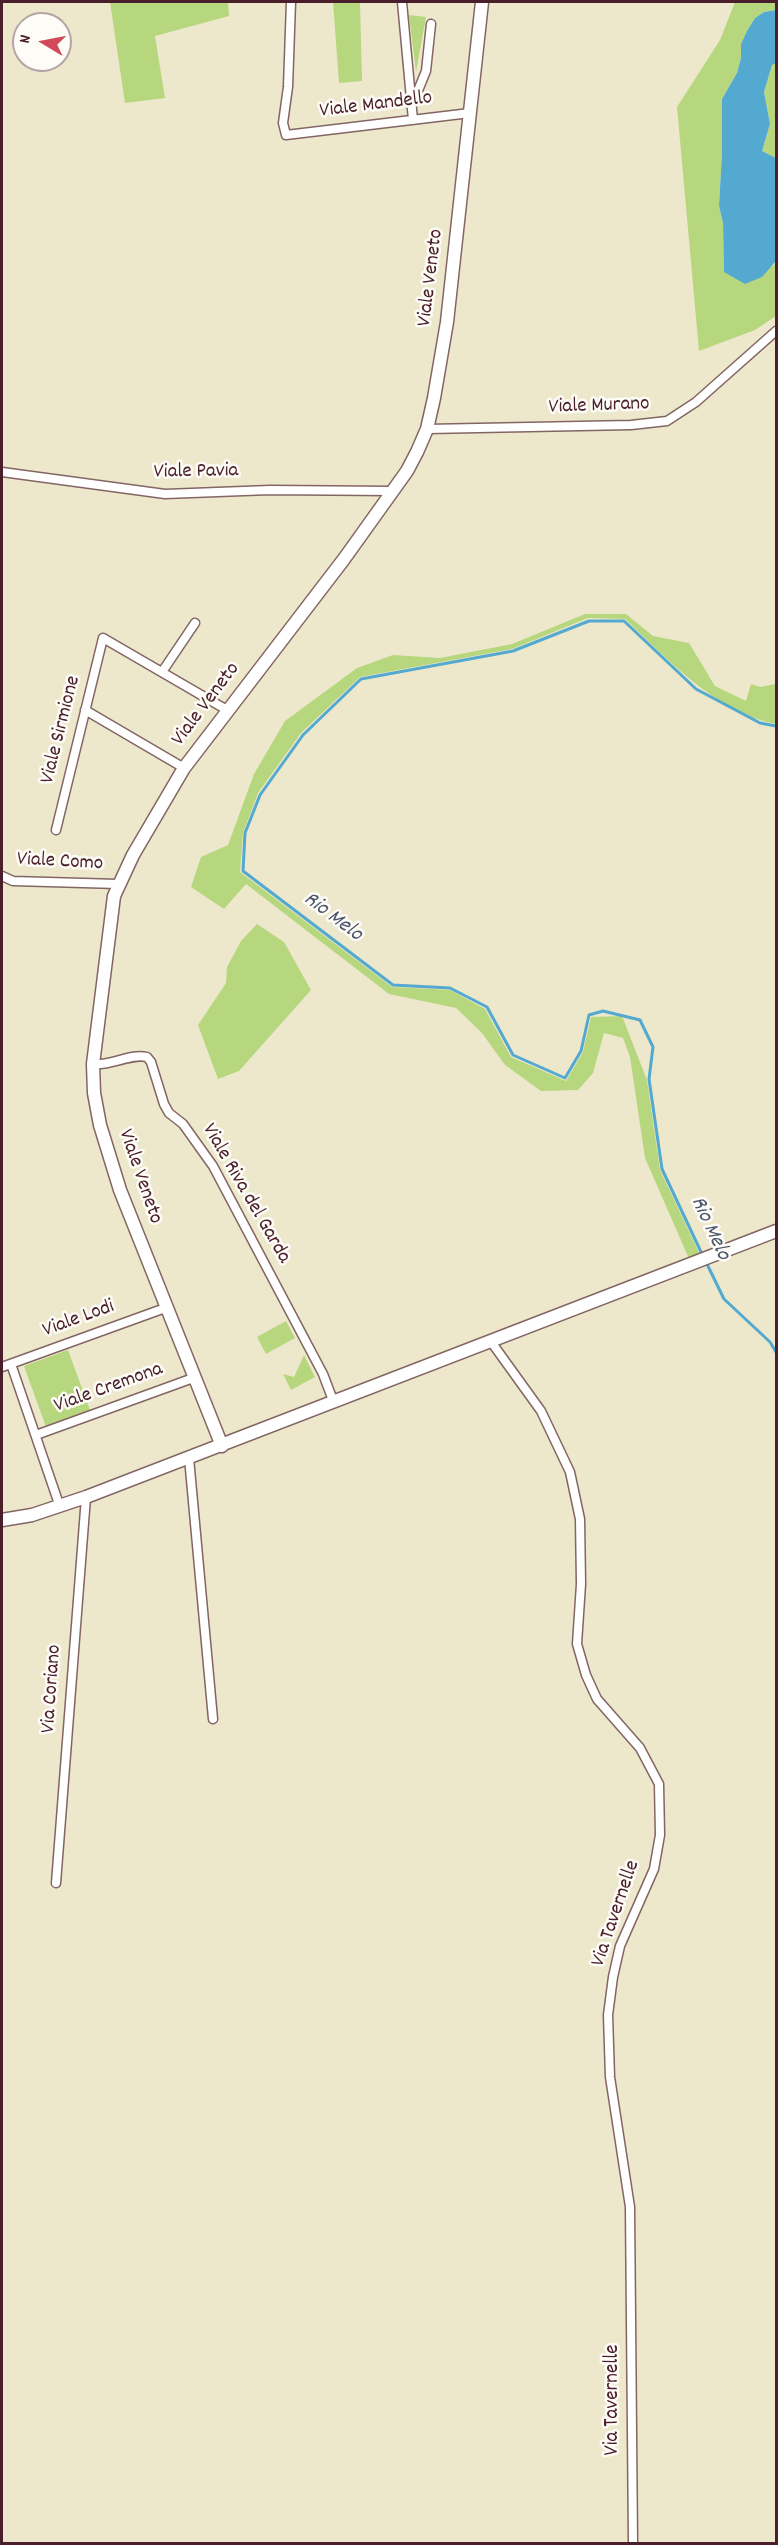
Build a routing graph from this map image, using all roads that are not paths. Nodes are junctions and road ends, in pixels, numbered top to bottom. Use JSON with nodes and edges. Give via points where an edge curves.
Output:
{"nodes":[{"id":1,"x":291,"y":2,"type":"edge"},
{"id":2,"x":402,"y":2,"type":"edge"},
{"id":3,"x":482,"y":2,"type":"edge"},
{"id":4,"x":431,"y":24,"type":"dead end"},
{"id":5,"x":412,"y":99,"type":"junction"},
{"id":6,"x":470,"y":112,"type":"junction"},
{"id":7,"x":413,"y":120,"type":"junction"},
{"id":8,"x":777,"y":331,"type":"edge"},
{"id":9,"x":427,"y":429,"type":"junction"},
{"id":10,"x":2,"y":472,"type":"edge"},
{"id":11,"x":392,"y":491,"type":"junction"},
{"id":12,"x":195,"y":623,"type":"dead end"},
{"id":13,"x":162,"y":672,"type":"junction"},
{"id":14,"x":85,"y":710,"type":"junction"},
{"id":15,"x":227,"y":710,"type":"junction"},
{"id":16,"x":184,"y":768,"type":"junction"},
{"id":17,"x":56,"y":830,"type":"dead end"},
{"id":18,"x":2,"y":876,"type":"edge"},
{"id":19,"x":118,"y":884,"type":"junction"},
{"id":20,"x":93,"y":1064,"type":"junction"},
{"id":21,"x":777,"y":1231,"type":"edge"},
{"id":22,"x":168,"y":1307,"type":"junction"},
{"id":23,"x":492,"y":1343,"type":"junction"},
{"id":24,"x":11,"y":1364,"type":"junction"},
{"id":25,"x":2,"y":1367,"type":"edge"},
{"id":26,"x":196,"y":1377,"type":"junction"},
{"id":27,"x":334,"y":1403,"type":"junction"},
{"id":28,"x":36,"y":1435,"type":"junction"},
{"id":29,"x":222,"y":1446,"type":"junction"},
{"id":30,"x":189,"y":1458,"type":"junction"},
{"id":31,"x":86,"y":1497,"type":"junction"},
{"id":32,"x":60,"y":1507,"type":"junction"},
{"id":33,"x":2,"y":1520,"type":"edge"},
{"id":34,"x":213,"y":1719,"type":"dead end"},
{"id":35,"x":56,"y":1883,"type":"dead end"},
{"id":36,"x":633,"y":2544,"type":"edge"}],
"edges":[{"from":1,"to":7,"type":"street","name":"Viale Mandello","via":[[286,135]]},
{"from":2,"to":5,"type":"street"},
{"from":3,"to":6,"type":"main road","name":"Viale Veneto"},
{"from":4,"to":5,"type":"street","via":[[426,71]]},
{"from":5,"to":7,"type":"street"},
{"from":6,"to":7,"type":"street","name":"Viale Mandello"},
{"from":6,"to":9,"type":"main road","name":"Viale Veneto","via":[[447,322]]},
{"from":8,"to":9,"type":"street","name":"Viale Murano","via":[[696,402],[667,421]]},
{"from":9,"to":11,"type":"main road","name":"Viale Veneto"},
{"from":10,"to":11,"type":"street","name":"Viale Pavia","via":[[165,494]]},
{"from":11,"to":15,"type":"main road","name":"Viale Veneto"},
{"from":12,"to":13,"type":"street"},
{"from":13,"to":14,"type":"street","name":"Viale Sirmione","via":[[103,638]]},
{"from":13,"to":15,"type":"street"},
{"from":14,"to":16,"type":"street"},
{"from":14,"to":17,"type":"street","name":"Viale Sirmione"},
{"from":15,"to":16,"type":"main road","name":"Viale Veneto"},
{"from":16,"to":19,"type":"main road","name":"Viale Veneto"},
{"from":18,"to":19,"type":"street","name":"Viale Como","via":[[13,881]]},
{"from":19,"to":20,"type":"main road","name":"Viale Veneto"},
{"from":20,"to":22,"type":"main road","name":"Viale Veneto","via":[[100,1125],[120,1190]]},
{"from":20,"to":27,"type":"street","name":"Viale Riva del Garda","via":[[147,1057],[164,1104],[213,1166],[323,1374]]},
{"from":21,"to":23,"type":"main road"},
{"from":22,"to":24,"type":"street","name":"Viale Lodi"},
{"from":22,"to":26,"type":"main road","name":"Viale Veneto"},
{"from":23,"to":27,"type":"main road"},
{"from":23,"to":36,"type":"street","name":"Via Tavernelle","via":[[542,1411],[570,1472],[580,1519],[578,1644],[586,1675],[597,1699],[640,1748],[659,1784],[660,1835],[654,1869],[620,1946],[608,2015],[610,2077],[630,2207]]},
{"from":24,"to":25,"type":"street","name":"Viale Lodi"},
{"from":24,"to":28,"type":"street"},
{"from":26,"to":28,"type":"street","name":"Viale Cremona"},
{"from":26,"to":29,"type":"main road","name":"Viale Veneto"},
{"from":27,"to":29,"type":"main road"},
{"from":28,"to":32,"type":"street"},
{"from":29,"to":30,"type":"main road"},
{"from":30,"to":31,"type":"main road"},
{"from":30,"to":34,"type":"street"},
{"from":31,"to":32,"type":"main road"},
{"from":31,"to":35,"type":"street","name":"Via Coriano"},
{"from":32,"to":33,"type":"main road"}]}
